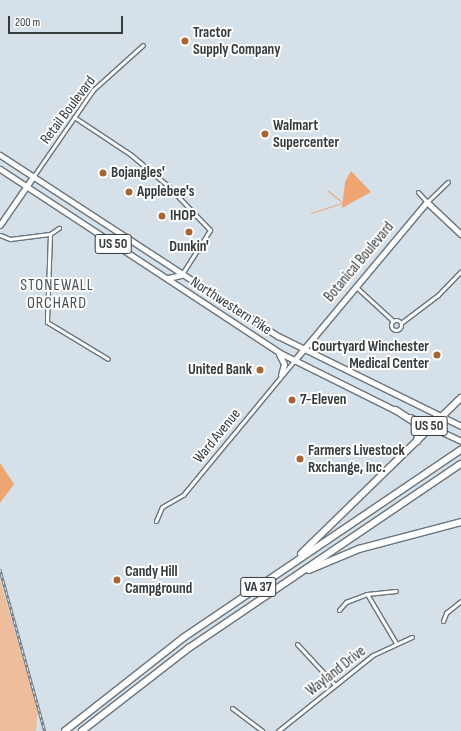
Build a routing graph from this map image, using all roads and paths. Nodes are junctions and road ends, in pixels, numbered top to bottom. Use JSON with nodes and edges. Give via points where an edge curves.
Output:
{"nodes":[{"id":1,"x":143,"y":45,"type":"dead end"},
{"id":2,"x":74,"y":117,"type":"junction"},
{"id":3,"x":0,"y":155,"type":"edge"},
{"id":4,"x":0,"y":169,"type":"edge"},
{"id":5,"x":33,"y":177,"type":"junction"},
{"id":6,"x":448,"y":182,"type":"dead end"},
{"id":7,"x":27,"y":187,"type":"junction"},
{"id":8,"x":418,"y":192,"type":"dead end"},
{"id":9,"x":427,"y":202,"type":"junction"},
{"id":10,"x":0,"y":225,"type":"edge"},
{"id":11,"x":59,"y":228,"type":"dead end"},
{"id":12,"x":50,"y":234,"type":"junction"},
{"id":13,"x":460,"y":234,"type":"edge"},
{"id":14,"x":0,"y":235,"type":"edge"},
{"id":15,"x":461,"y":272,"type":"edge"},
{"id":16,"x":181,"y":275,"type":"junction"},
{"id":17,"x":165,"y":278,"type":"junction"},
{"id":18,"x":355,"y":285,"type":"junction"},
{"id":19,"x":394,"y":321,"type":"junction"},
{"id":20,"x":401,"y":323,"type":"junction"},
{"id":21,"x":303,"y":349,"type":"junction"},
{"id":22,"x":277,"y":351,"type":"junction"},
{"id":23,"x":108,"y":359,"type":"dead end"},
{"id":24,"x":294,"y":361,"type":"junction"},
{"id":25,"x":281,"y":375,"type":"junction"},
{"id":26,"x":461,"y":398,"type":"edge"},
{"id":27,"x":396,"y":410,"type":"junction"},
{"id":28,"x":441,"y":416,"type":"junction"},
{"id":29,"x":461,"y":426,"type":"edge"},
{"id":30,"x":433,"y":428,"type":"junction"},
{"id":31,"x":461,"y":441,"type":"edge"},
{"id":32,"x":414,"y":447,"type":"junction"},
{"id":33,"x":459,"y":451,"type":"edge"},
{"id":34,"x":461,"y":464,"type":"edge"},
{"id":35,"x":156,"y":521,"type":"dead end"},
{"id":36,"x":461,"y":522,"type":"edge"},
{"id":37,"x":257,"y":588,"type":"junction"},
{"id":38,"x":396,"y":591,"type":"dead end"},
{"id":39,"x":367,"y":594,"type":"junction"},
{"id":40,"x":261,"y":599,"type":"junction"},
{"id":41,"x":461,"y":601,"type":"edge"},
{"id":42,"x":339,"y":610,"type":"dead end"},
{"id":43,"x":443,"y":621,"type":"dead end"},
{"id":44,"x":412,"y":637,"type":"dead end"},
{"id":45,"x":396,"y":643,"type":"junction"},
{"id":46,"x":297,"y":644,"type":"dead end"},
{"id":47,"x":335,"y":685,"type":"junction"},
{"id":48,"x":232,"y":708,"type":"dead end"},
{"id":49,"x":65,"y":731,"type":"edge"},
{"id":50,"x":82,"y":731,"type":"edge"},
{"id":51,"x":262,"y":731,"type":"edge"},
{"id":52,"x":278,"y":731,"type":"edge"}],
"edges":[{"from":1,"to":2,"type":"street","name":"Retail Boulevard","via":[[99,84]]},
{"from":2,"to":5,"type":"street","name":"Retail Boulevard"},
{"from":2,"to":16,"type":"street","via":[[130,154],[168,186],[210,230]]},
{"from":3,"to":5,"type":"main road","name":"Northwestern Pike","number":"US 50"},
{"from":4,"to":7,"type":"main road","name":"Northwestern Pike","number":"US 50"},
{"from":5,"to":7,"type":"street"},
{"from":5,"to":16,"type":"main road","name":"Northwestern Pike","number":"US 50"},
{"from":6,"to":9,"type":"street","name":"Botanical Boulevard"},
{"from":7,"to":10,"type":"street"},
{"from":7,"to":17,"type":"main road","name":"Northwestern Pike","number":"US 50"},
{"from":8,"to":9,"type":"street"},
{"from":9,"to":13,"type":"street"},
{"from":9,"to":18,"type":"street","name":"Botanical Boulevard"},
{"from":11,"to":12,"type":"street"},
{"from":12,"to":14,"type":"street","via":[[10,238]]},
{"from":12,"to":23,"type":"street","via":[[46,322]]},
{"from":15,"to":20,"type":"street","via":[[438,295]]},
{"from":16,"to":17,"type":"main road","via":[[175,279]]},
{"from":16,"to":21,"type":"main road","name":"Northwestern Pike","number":"US 50"},
{"from":17,"to":22,"type":"main road","name":"Northwestern Pike","number":"US 50"},
{"from":18,"to":19,"type":"street"},
{"from":18,"to":21,"type":"street","name":"Botanical Boulevard"},
{"from":19,"to":20,"type":"street"},
{"from":19,"to":20,"type":"street","via":[[392,327],[396,330]]},
{"from":21,"to":24,"type":"street","name":"Botanical Boulevard"},
{"from":21,"to":28,"type":"main road","name":"Northwestern Pike","number":"US 50"},
{"from":22,"to":24,"type":"main road","name":"Northwestern Pike","number":"US 50"},
{"from":22,"to":25,"type":"main road","via":[[284,364]]},
{"from":24,"to":25,"type":"street","name":"Ward Avenue"},
{"from":24,"to":27,"type":"main road","name":"Northwestern Pike","number":"US 50"},
{"from":25,"to":35,"type":"street","name":"Ward Avenue","via":[[182,495],[162,507]]},
{"from":26,"to":28,"type":"highway"},
{"from":27,"to":30,"type":"main road","name":"Northwestern Pike","number":"US 50"},
{"from":27,"to":32,"type":"highway","via":[[420,428]]},
{"from":28,"to":29,"type":"main road","name":"Northwestern Pike","number":"US 50"},
{"from":28,"to":30,"type":"highway"},
{"from":30,"to":31,"type":"main road","name":"Northwestern Pike","number":"US 50"},
{"from":30,"to":32,"type":"highway"},
{"from":32,"to":37,"type":"highway","via":[[334,526]]},
{"from":33,"to":37,"type":"highway","number":"VA 37"},
{"from":34,"to":40,"type":"highway","number":"VA 37"},
{"from":36,"to":40,"type":"highway","via":[[346,553]]},
{"from":37,"to":49,"type":"highway","number":"VA 37","via":[[147,665]]},
{"from":38,"to":39,"type":"street"},
{"from":39,"to":42,"type":"street","via":[[346,602]]},
{"from":39,"to":45,"type":"street"},
{"from":40,"to":50,"type":"highway","number":"VA 37","via":[[164,666]]},
{"from":41,"to":43,"type":"street","via":[[446,613]]},
{"from":44,"to":45,"type":"street","name":"Wayland Drive"},
{"from":45,"to":47,"type":"street","name":"Wayland Drive","via":[[373,656]]},
{"from":46,"to":47,"type":"street"},
{"from":47,"to":52,"type":"street","name":"Wayland Drive"},
{"from":48,"to":51,"type":"street"}]}
